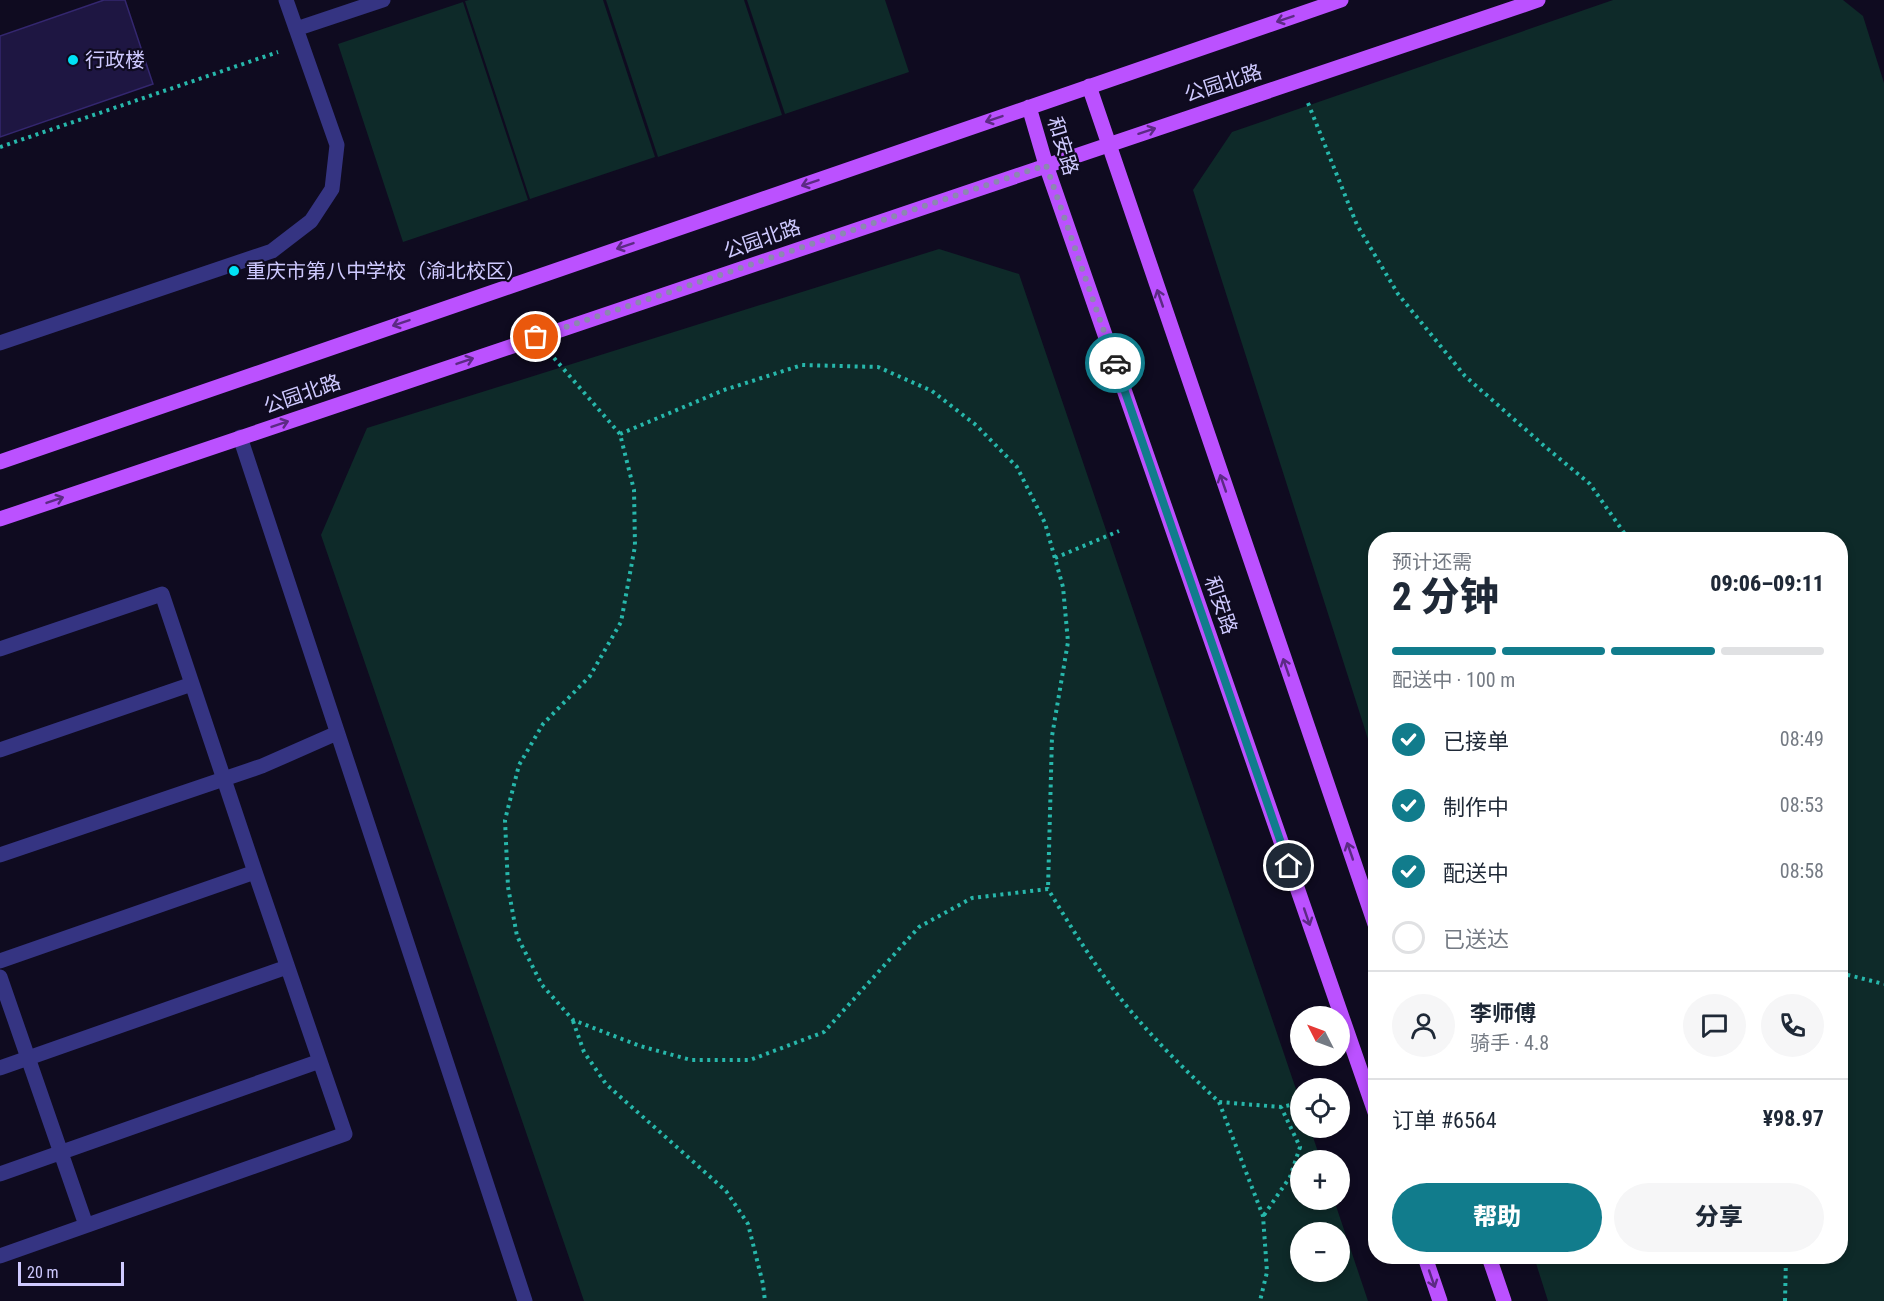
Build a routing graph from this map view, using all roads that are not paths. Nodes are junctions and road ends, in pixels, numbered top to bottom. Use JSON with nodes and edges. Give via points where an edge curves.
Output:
{"nodes":[{"id":1,"x":286,"y":0,"type":"edge"},
{"id":2,"x":383,"y":0,"type":"edge"},
{"id":3,"x":1341,"y":0,"type":"edge"},
{"id":4,"x":1539,"y":0,"type":"edge"},
{"id":5,"x":299,"y":36,"type":"junction"},
{"id":6,"x":1089,"y":86,"type":"junction"},
{"id":7,"x":1029,"y":107,"type":"junction"},
{"id":8,"x":1107,"y":144,"type":"junction"},
{"id":9,"x":1046,"y":165,"type":"junction"},
{"id":10,"x":0,"y":343,"type":"edge"},
{"id":11,"x":240,"y":438,"type":"junction"},
{"id":12,"x":0,"y":462,"type":"edge"},
{"id":13,"x":0,"y":519,"type":"edge"},
{"id":14,"x":0,"y":649,"type":"edge"},
{"id":15,"x":192,"y":684,"type":"junction"},
{"id":16,"x":337,"y":733,"type":"junction"},
{"id":17,"x":0,"y":750,"type":"edge"},
{"id":18,"x":224,"y":778,"type":"junction"},
{"id":19,"x":0,"y":855,"type":"edge"},
{"id":20,"x":255,"y":872,"type":"junction"},
{"id":21,"x":1368,"y":904,"type":"edge"},
{"id":22,"x":0,"y":961,"type":"edge"},
{"id":23,"x":288,"y":967,"type":"junction"},
{"id":24,"x":0,"y":977,"type":"edge"},
{"id":25,"x":29,"y":1058,"type":"junction"},
{"id":26,"x":320,"y":1061,"type":"junction"},
{"id":27,"x":0,"y":1068,"type":"edge"},
{"id":28,"x":1368,"y":1092,"type":"edge"},
{"id":29,"x":61,"y":1152,"type":"junction"},
{"id":30,"x":0,"y":1173,"type":"edge"},
{"id":31,"x":86,"y":1225,"type":"junction"},
{"id":32,"x":0,"y":1256,"type":"edge"},
{"id":33,"x":1427,"y":1264,"type":"edge"},
{"id":34,"x":1491,"y":1264,"type":"edge"},
{"id":35,"x":525,"y":1301,"type":"edge"},
{"id":36,"x":1440,"y":1301,"type":"edge"},
{"id":37,"x":1504,"y":1301,"type":"edge"}],
"edges":[{"from":1,"to":5,"type":"street"},
{"from":2,"to":5,"type":"street"},
{"from":3,"to":6,"type":"main road","name":"公园北路","one_way":true},
{"from":8,"to":4,"type":"main road","name":"公园北路","one_way":true},
{"from":5,"to":10,"type":"street","via":[[337,145],[332,189],[312,220],[272,251]]},
{"from":6,"to":7,"type":"main road","name":"公园北路"},
{"from":6,"to":8,"type":"main road"},
{"from":7,"to":9,"type":"main road","name":"和安路"},
{"from":7,"to":12,"type":"main road","name":"公园北路","one_way":true},
{"from":8,"to":9,"type":"main road","name":"公园北路"},
{"from":21,"to":8,"type":"main road","one_way":true},
{"from":11,"to":9,"type":"main road","name":"公园北路","one_way":true},
{"from":9,"to":28,"type":"main road","name":"和安路","one_way":true},
{"from":13,"to":11,"type":"main road","name":"公园北路","one_way":true},
{"from":11,"to":16,"type":"street"},
{"from":14,"to":15,"type":"street","via":[[162,594]]},
{"from":15,"to":17,"type":"street"},
{"from":15,"to":18,"type":"street"},
{"from":16,"to":18,"type":"street"},
{"from":16,"to":35,"type":"street"},
{"from":18,"to":19,"type":"street"},
{"from":18,"to":20,"type":"street"},
{"from":20,"to":22,"type":"street"},
{"from":20,"to":23,"type":"street"},
{"from":23,"to":25,"type":"street"},
{"from":23,"to":26,"type":"street"},
{"from":24,"to":25,"type":"street"},
{"from":25,"to":27,"type":"street"},
{"from":25,"to":29,"type":"street"},
{"from":26,"to":29,"type":"street"},
{"from":26,"to":31,"type":"street","via":[[345,1134]]},
{"from":29,"to":30,"type":"street"},
{"from":29,"to":31,"type":"street"},
{"from":31,"to":32,"type":"street"},
{"from":33,"to":36,"type":"main road","one_way":true},
{"from":34,"to":37,"type":"main road"}]}
